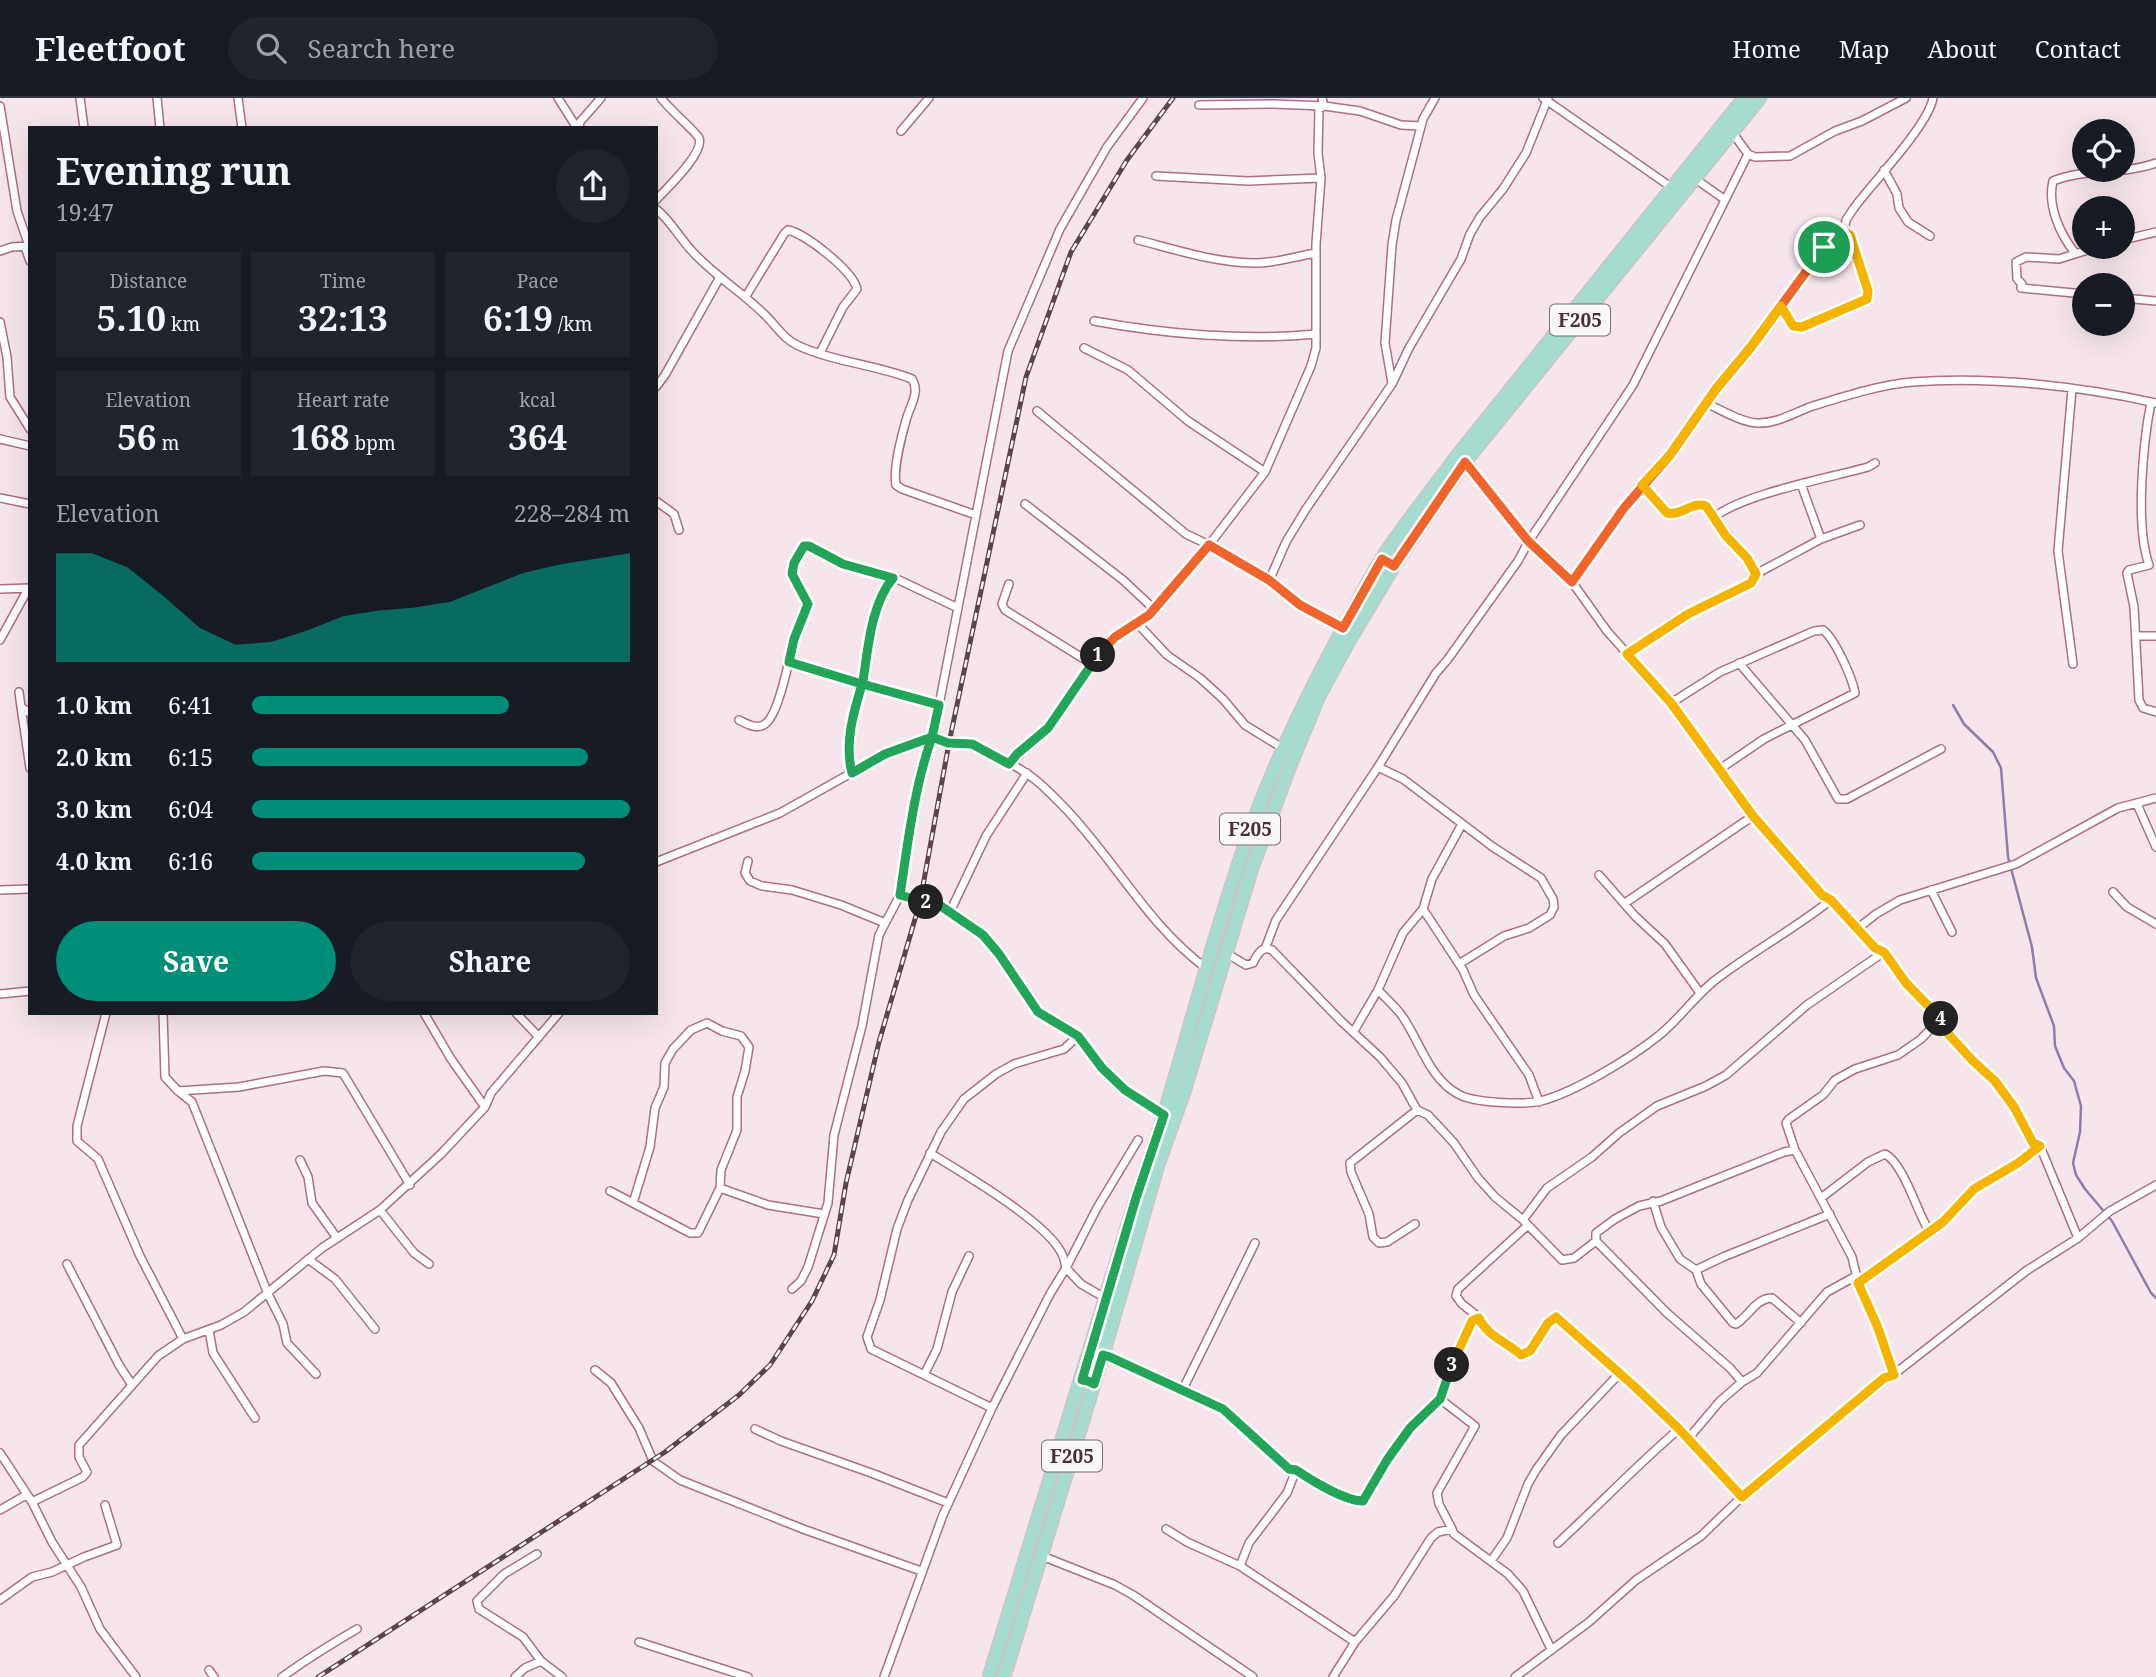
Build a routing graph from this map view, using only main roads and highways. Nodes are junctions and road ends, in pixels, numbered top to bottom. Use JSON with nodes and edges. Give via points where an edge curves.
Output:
{"nodes":[{"id":1,"x":1744,"y":98,"type":"edge"},
{"id":2,"x":1760,"y":98,"type":"edge"},
{"id":3,"x":1382,"y":559,"type":"junction"},
{"id":4,"x":1394,"y":566,"type":"junction"},
{"id":5,"x":1088,"y":1382,"type":"junction"},
{"id":6,"x":989,"y":1677,"type":"edge"},
{"id":7,"x":1004,"y":1677,"type":"edge"}],
"edges":[{"from":1,"to":3,"type":"main road","number":"F205","via":[[1457,456]]},
{"from":2,"to":4,"type":"main road","number":"F205","via":[[1465,462]]},
{"from":3,"to":4,"type":"main road"},
{"from":3,"to":5,"type":"main road","number":"F205","via":[[1287,736],[1246,842],[1105,1298]]},
{"from":4,"to":5,"type":"main road","number":"F205","via":[[1320,696],[1290,766],[1252,868],[1103,1355]]},
{"from":5,"to":6,"type":"main road","number":"F205"},
{"from":5,"to":7,"type":"main road","number":"F205"}]}
